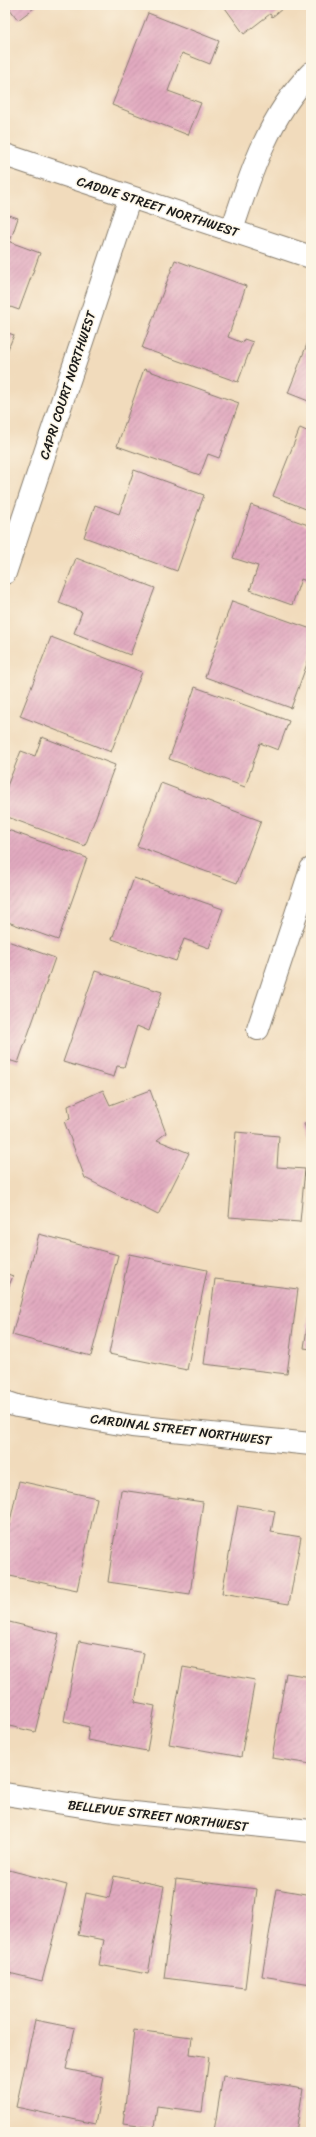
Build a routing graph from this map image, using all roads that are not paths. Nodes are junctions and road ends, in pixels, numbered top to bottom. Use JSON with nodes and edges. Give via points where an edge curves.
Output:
{"nodes":[{"id":1,"x":311,"y":73,"type":"edge"},
{"id":2,"x":5,"y":155,"type":"edge"},
{"id":3,"x":130,"y":197,"type":"junction"},
{"id":4,"x":232,"y":230,"type":"junction"},
{"id":5,"x":311,"y":257,"type":"edge"},
{"id":6,"x":5,"y":574,"type":"edge"},
{"id":7,"x":311,"y":869,"type":"edge"},
{"id":8,"x":258,"y":1029,"type":"dead end"},
{"id":9,"x":5,"y":1402,"type":"edge"},
{"id":10,"x":311,"y":1444,"type":"edge"},
{"id":11,"x":5,"y":1794,"type":"edge"},
{"id":12,"x":311,"y":1832,"type":"edge"}],
"edges":[{"from":1,"to":4,"type":"street","via":[[296,88],[267,135]]},
{"from":2,"to":3,"type":"street","name":"CADDIE STREET NORTHWEST"},
{"from":3,"to":4,"type":"street","name":"CADDIE STREET NORTHWEST"},
{"from":3,"to":6,"type":"street","name":"CAPRI COURT NORTHWEST"},
{"from":4,"to":5,"type":"street","name":"CADDIE STREET NORTHWEST"},
{"from":7,"to":8,"type":"street"},
{"from":9,"to":10,"type":"street","name":"CARDINAL STREET NORTHWEST","via":[[132,1426]]},
{"from":11,"to":12,"type":"street","name":"BELLEVUE STREET NORTHWEST","via":[[114,1811]]}]}
